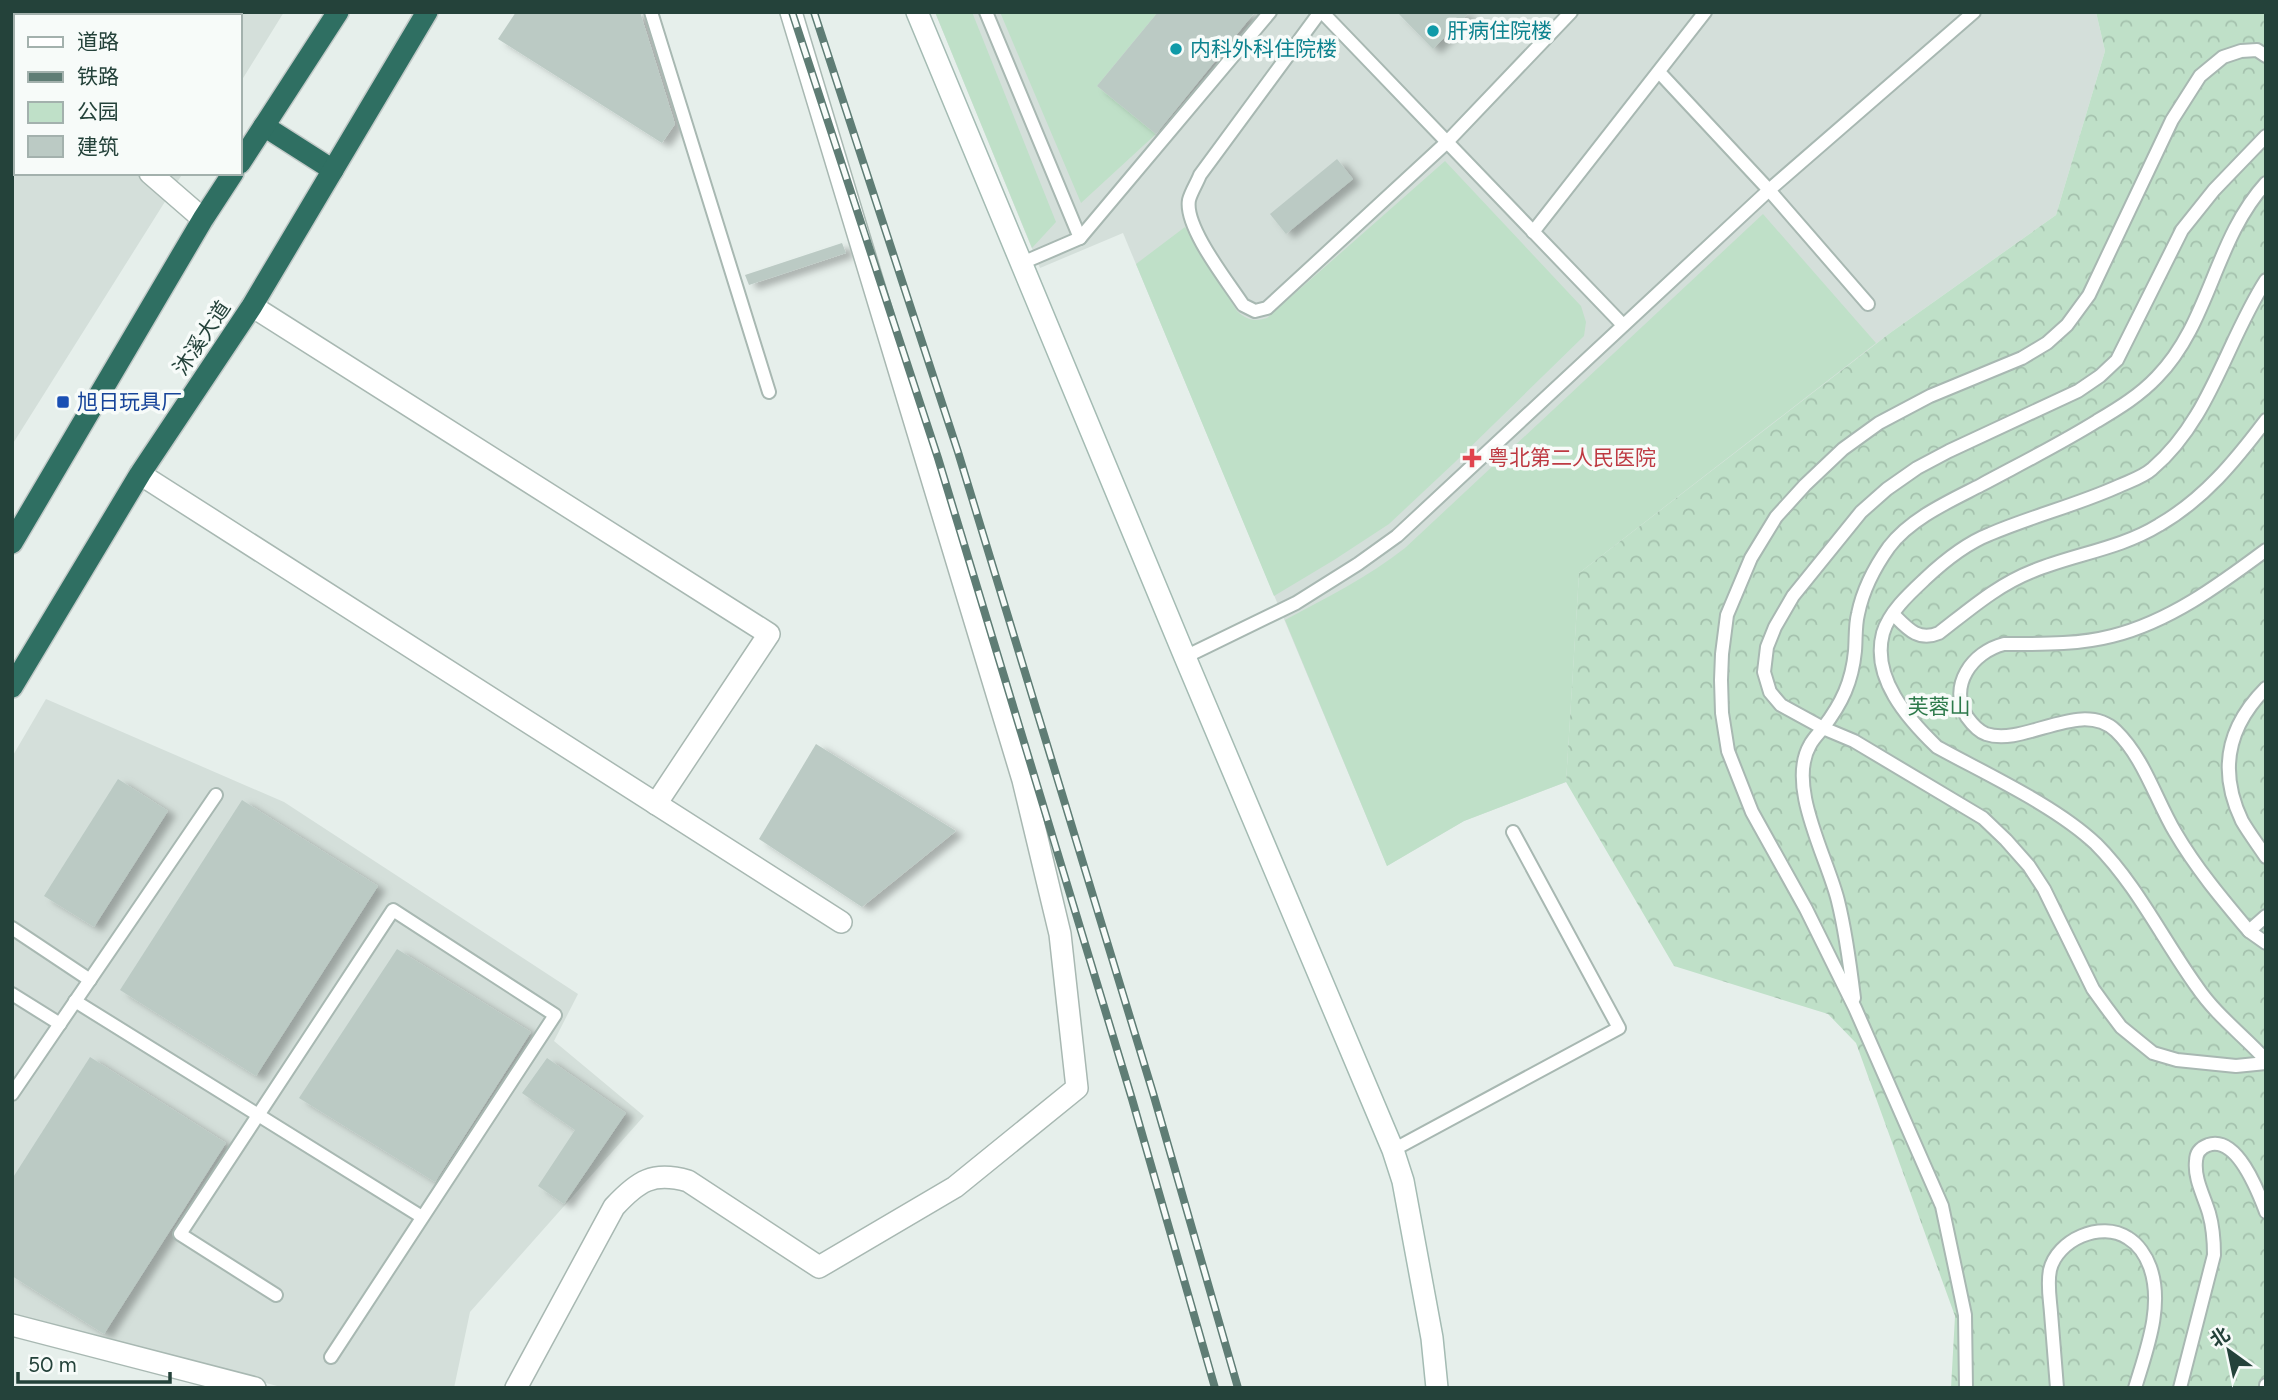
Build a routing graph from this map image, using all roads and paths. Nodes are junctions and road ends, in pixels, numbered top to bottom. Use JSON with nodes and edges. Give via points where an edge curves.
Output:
{"nodes":[{"id":1,"x":338,"y":12,"type":"edge"},
{"id":2,"x":427,"y":12,"type":"edge"},
{"id":3,"x":651,"y":12,"type":"edge"},
{"id":4,"x":791,"y":12,"type":"edge"},
{"id":5,"x":917,"y":12,"type":"edge"},
{"id":6,"x":986,"y":12,"type":"edge"},
{"id":7,"x":1270,"y":12,"type":"edge"},
{"id":8,"x":1321,"y":12,"type":"edge"},
{"id":9,"x":1570,"y":12,"type":"edge"},
{"id":10,"x":1705,"y":12,"type":"edge"},
{"id":11,"x":1974,"y":12,"type":"edge"},
{"id":12,"x":2266,"y":56,"type":"edge"},
{"id":13,"x":1659,"y":72,"type":"junction"},
{"id":14,"x":264,"y":126,"type":"junction"},
{"id":15,"x":2266,"y":135,"type":"edge"},
{"id":16,"x":1446,"y":143,"type":"junction"},
{"id":17,"x":242,"y":158,"type":"edge"},
{"id":18,"x":333,"y":170,"type":"junction"},
{"id":19,"x":152,"y":175,"type":"edge"},
{"id":20,"x":230,"y":175,"type":"edge"},
{"id":21,"x":2266,"y":183,"type":"edge"},
{"id":22,"x":1769,"y":190,"type":"junction"},
{"id":23,"x":203,"y":219,"type":"junction"},
{"id":24,"x":1533,"y":232,"type":"junction"},
{"id":25,"x":1080,"y":238,"type":"junction"},
{"id":26,"x":1021,"y":263,"type":"junction"},
{"id":27,"x":2266,"y":280,"type":"edge"},
{"id":28,"x":1868,"y":304,"type":"dead end"},
{"id":29,"x":252,"y":306,"type":"junction"},
{"id":30,"x":1623,"y":325,"type":"junction"},
{"id":31,"x":769,"y":392,"type":"dead end"},
{"id":32,"x":2266,"y":420,"type":"edge"},
{"id":33,"x":140,"y":474,"type":"junction"},
{"id":34,"x":12,"y":543,"type":"edge"},
{"id":35,"x":2266,"y":550,"type":"edge"},
{"id":36,"x":1894,"y":614,"type":"junction"},
{"id":37,"x":1185,"y":657,"type":"junction"},
{"id":38,"x":12,"y":687,"type":"edge"},
{"id":39,"x":2266,"y":688,"type":"edge"},
{"id":40,"x":1823,"y":728,"type":"junction"},
{"id":41,"x":216,"y":795,"type":"dead end"},
{"id":42,"x":656,"y":804,"type":"junction"},
{"id":43,"x":1513,"y":832,"type":"dead end"},
{"id":44,"x":2266,"y":857,"type":"edge"},
{"id":45,"x":2266,"y":916,"type":"edge"},
{"id":46,"x":841,"y":922,"type":"dead end"},
{"id":47,"x":12,"y":928,"type":"edge"},
{"id":48,"x":2249,"y":931,"type":"junction"},
{"id":49,"x":2266,"y":943,"type":"edge"},
{"id":50,"x":90,"y":979,"type":"junction"},
{"id":51,"x":12,"y":994,"type":"edge"},
{"id":52,"x":75,"y":1001,"type":"junction"},
{"id":53,"x":1855,"y":1009,"type":"junction"},
{"id":54,"x":60,"y":1024,"type":"junction"},
{"id":55,"x":2266,"y":1061,"type":"edge"},
{"id":56,"x":12,"y":1094,"type":"edge"},
{"id":57,"x":258,"y":1115,"type":"junction"},
{"id":58,"x":1393,"y":1150,"type":"junction"},
{"id":59,"x":2266,"y":1212,"type":"edge"},
{"id":60,"x":422,"y":1217,"type":"junction"},
{"id":61,"x":276,"y":1294,"type":"dead end"},
{"id":62,"x":12,"y":1325,"type":"edge"},
{"id":63,"x":331,"y":1357,"type":"dead end"},
{"id":64,"x":255,"y":1388,"type":"edge"},
{"id":65,"x":516,"y":1388,"type":"edge"},
{"id":66,"x":1437,"y":1388,"type":"edge"},
{"id":67,"x":1966,"y":1388,"type":"edge"},
{"id":68,"x":2057,"y":1388,"type":"edge"},
{"id":69,"x":2135,"y":1388,"type":"edge"},
{"id":70,"x":2180,"y":1388,"type":"edge"}],
"edges":[{"from":1,"to":14,"type":"highway"},
{"from":2,"to":18,"type":"highway","name":"沐溪大道"},
{"from":3,"to":31,"type":"lane"},
{"from":4,"to":65,"type":"street","via":[[1023,780],[1060,934],[1077,1088],[955,1187],[819,1266],[688,1181],[667,1175],[629,1190],[614,1207]]},
{"from":5,"to":26,"type":"street"},
{"from":6,"to":25,"type":"lane"},
{"from":7,"to":25,"type":"lane"},
{"from":8,"to":16,"type":"lane"},
{"from":8,"to":16,"type":"lane","via":[[1200,175],[1189,200],[1195,231],[1243,305],[1255,311],[1267,308]]},
{"from":9,"to":16,"type":"lane"},
{"from":10,"to":13,"type":"lane"},
{"from":11,"to":22,"type":"lane"},
{"from":12,"to":53,"type":"lane","via":[[2257,50],[2241,51],[2223,57],[2200,76],[2172,120],[2089,295],[2067,325],[2022,358],[1930,396],[1843,449],[1776,517],[1737,588],[1721,654],[1728,751],[1752,812]]},
{"from":13,"to":22,"type":"lane"},
{"from":13,"to":24,"type":"lane"},
{"from":14,"to":17,"type":"highway"},
{"from":14,"to":18,"type":"highway"},
{"from":15,"to":40,"type":"lane","via":[[2182,230],[2117,360],[2078,391],[1949,451],[1887,489],[1861,512],[1793,596],[1775,627],[1764,672],[1770,692],[1781,705]]},
{"from":16,"to":24,"type":"lane"},
{"from":18,"to":29,"type":"highway","name":"沐溪大道"},
{"from":19,"to":23,"type":"street"},
{"from":20,"to":23,"type":"highway"},
{"from":21,"to":40,"type":"lane","via":[[2238,219],[2203,305],[2159,376],[2131,400],[2071,437],[1915,522],[1891,544],[1864,591],[1849,683],[1840,706]]},
{"from":22,"to":28,"type":"lane"},
{"from":22,"to":30,"type":"lane"},
{"from":23,"to":34,"type":"highway"},
{"from":24,"to":30,"type":"lane"},
{"from":25,"to":26,"type":"lane"},
{"from":26,"to":37,"type":"street"},
{"from":27,"to":36,"type":"lane","via":[[2203,405],[2167,455],[2148,472],[2114,489],[1986,535],[1932,573]]},
{"from":29,"to":33,"type":"highway","name":"沐溪大道"},
{"from":29,"to":42,"type":"street","via":[[769,634]]},
{"from":30,"to":37,"type":"lane","via":[[1397,536],[1296,603]]},
{"from":32,"to":36,"type":"lane","via":[[2211,486],[2158,526],[2001,586],[1930,637],[1912,632]]},
{"from":33,"to":38,"type":"highway","name":"沐溪大道"},
{"from":33,"to":42,"type":"street"},
{"from":35,"to":48,"type":"lane","via":[[2204,594],[2139,628],[2066,643],[1996,646],[1965,671],[1960,691],[1969,720],[1986,734],[2013,734],[2071,720],[2104,723],[2115,730],[2142,766],[2198,869]]},
{"from":36,"to":55,"type":"lane","via":[[1883,632],[1884,671],[1892,694],[1919,730],[1937,747],[2073,824],[2096,845],[2125,879],[2198,989]]},
{"from":37,"to":58,"type":"street"},
{"from":39,"to":44,"type":"lane","via":[[2241,719],[2228,760],[2228,783],[2235,802]]},
{"from":40,"to":53,"type":"lane","via":[[1805,758],[1804,793],[1838,900]]},
{"from":40,"to":55,"type":"lane","via":[[1854,741],[1983,818],[2006,840],[2044,889],[2093,989],[2121,1027],[2153,1053],[2236,1066]]},
{"from":41,"to":50,"type":"lane"},
{"from":42,"to":46,"type":"street"},
{"from":43,"to":58,"type":"lane","via":[[1619,1028]]},
{"from":45,"to":48,"type":"lane"},
{"from":47,"to":50,"type":"lane"},
{"from":48,"to":49,"type":"lane"},
{"from":50,"to":52,"type":"lane"},
{"from":51,"to":54,"type":"lane"},
{"from":52,"to":54,"type":"lane"},
{"from":52,"to":57,"type":"lane"},
{"from":53,"to":67,"type":"lane","via":[[1942,1206],[1965,1315]]},
{"from":54,"to":56,"type":"lane"},
{"from":57,"to":60,"type":"lane"},
{"from":57,"to":60,"type":"lane","via":[[393,910],[555,1015]]},
{"from":57,"to":61,"type":"lane","via":[[180,1234]]},
{"from":58,"to":66,"type":"street","via":[[1403,1181]]},
{"from":59,"to":70,"type":"lane","via":[[2250,1174],[2229,1148],[2212,1144],[2198,1152],[2195,1168],[2214,1236],[2214,1255]]},
{"from":60,"to":63,"type":"lane"},
{"from":62,"to":64,"type":"street"},
{"from":68,"to":69,"type":"lane","via":[[2050,1270],[2069,1242],[2105,1231],[2127,1237],[2151,1269],[2153,1318]]}]}
